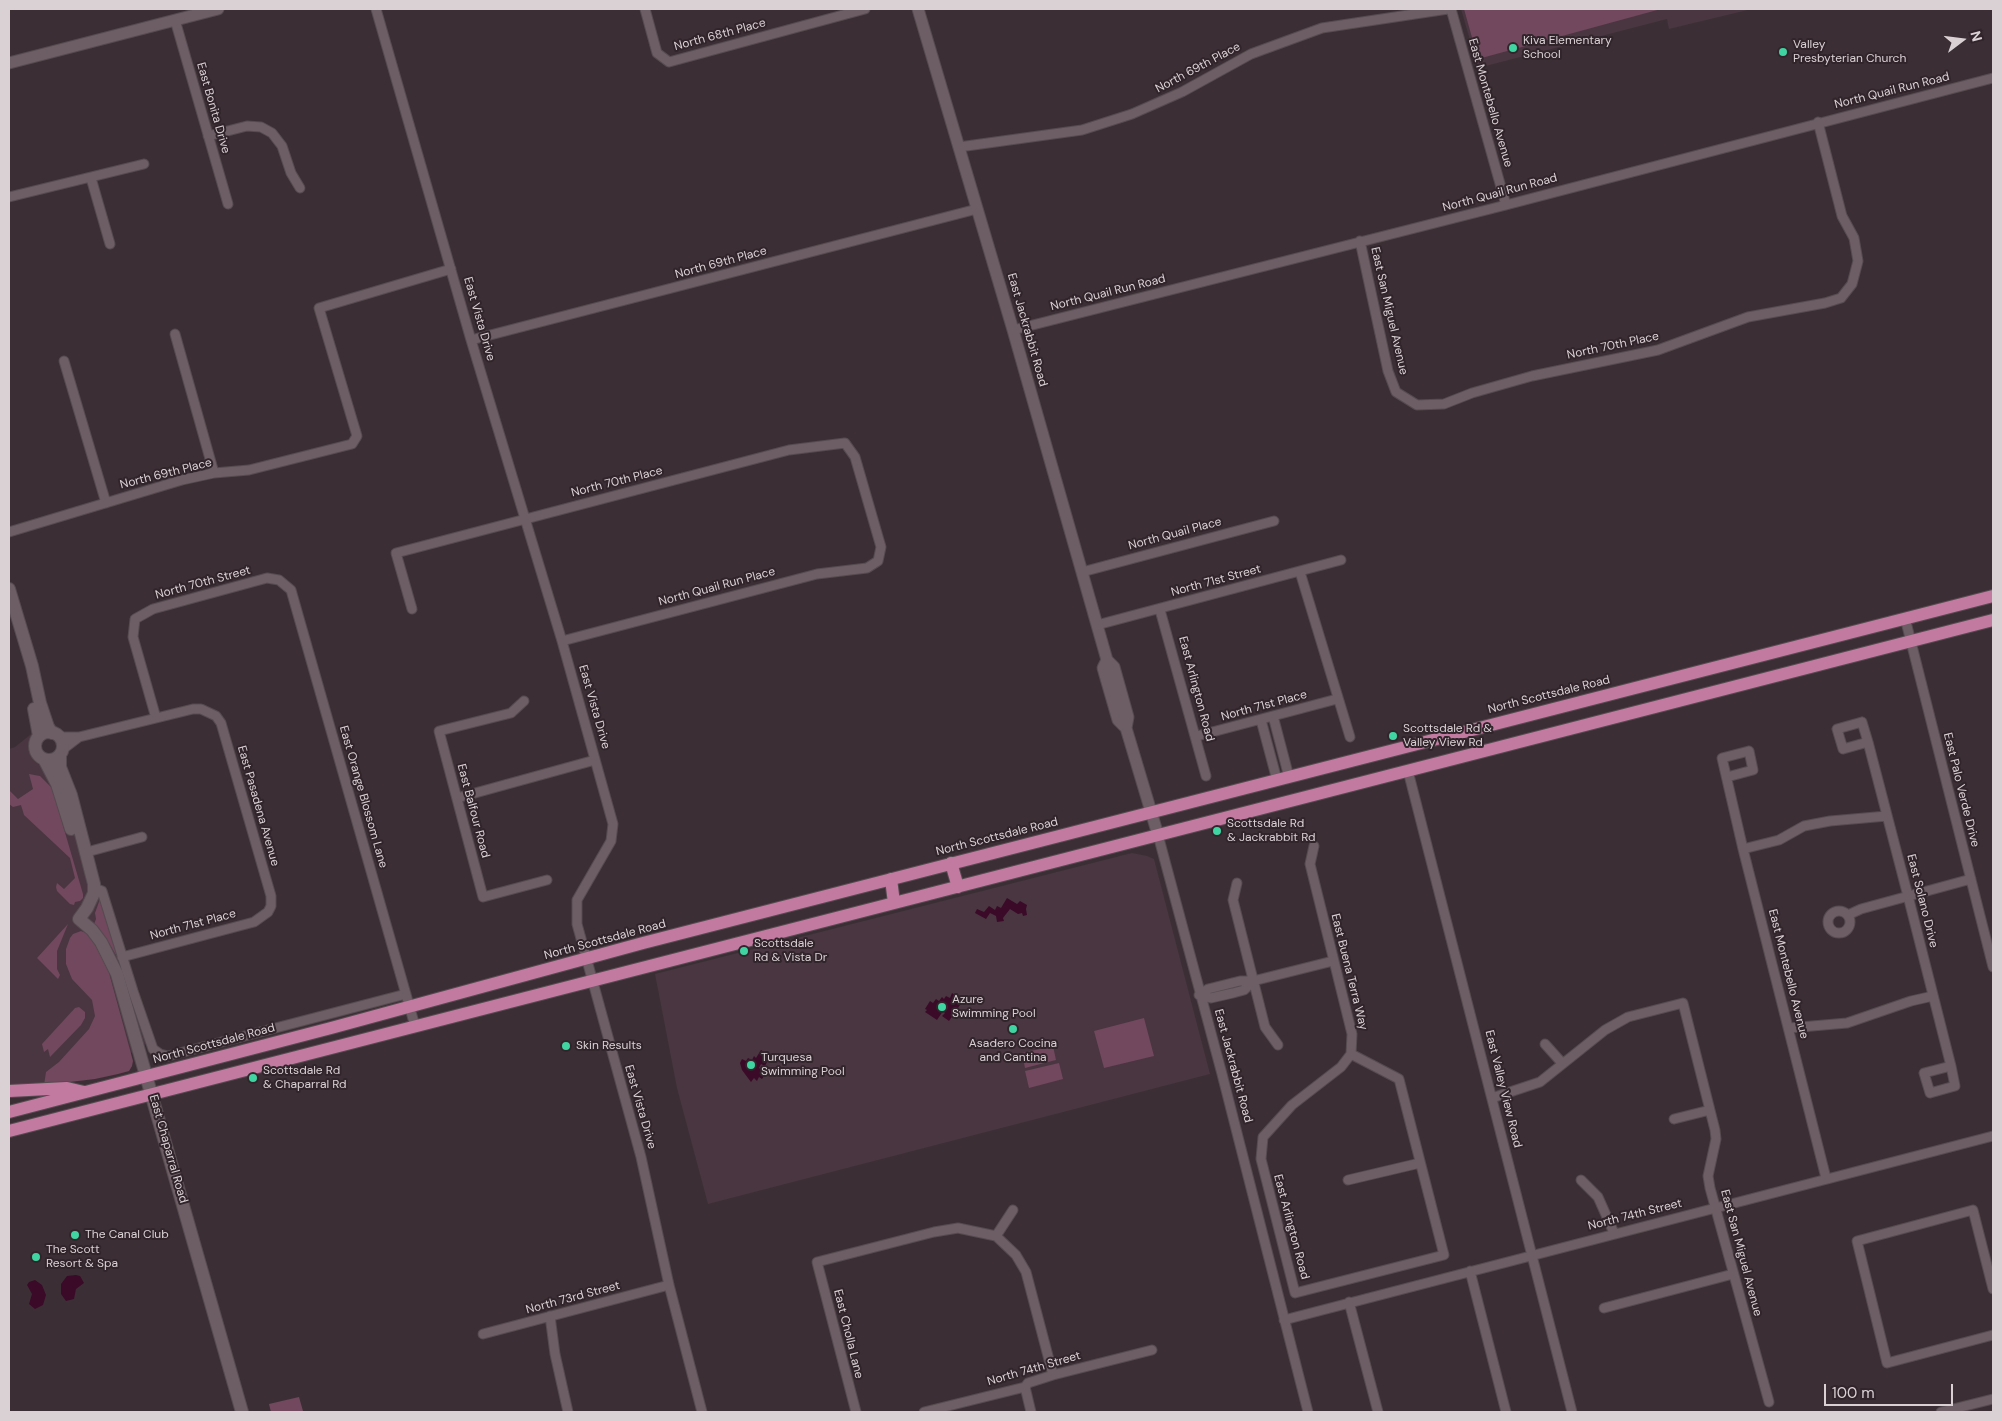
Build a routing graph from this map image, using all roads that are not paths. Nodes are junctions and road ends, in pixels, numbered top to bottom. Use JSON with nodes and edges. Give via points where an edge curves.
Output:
{"nodes":[{"id":1,"x":218,"y":9,"type":"edge"},
{"id":2,"x":376,"y":9,"type":"edge"},
{"id":3,"x":645,"y":9,"type":"edge"},
{"id":4,"x":865,"y":9,"type":"edge"},
{"id":5,"x":918,"y":9,"type":"edge"},
{"id":6,"x":1449,"y":9,"type":"edge"},
{"id":7,"x":175,"y":20,"type":"junction"},
{"id":8,"x":9,"y":63,"type":"edge"},
{"id":9,"x":1993,"y":78,"type":"edge"},
{"id":10,"x":1818,"y":122,"type":"junction"},
{"id":11,"x":208,"y":136,"type":"junction"},
{"id":12,"x":959,"y":147,"type":"junction"},
{"id":13,"x":144,"y":164,"type":"dead end"},
{"id":14,"x":90,"y":178,"type":"junction"},
{"id":15,"x":300,"y":188,"type":"dead end"},
{"id":16,"x":9,"y":197,"type":"edge"},
{"id":17,"x":228,"y":204,"type":"dead end"},
{"id":18,"x":1506,"y":205,"type":"junction"},
{"id":19,"x":977,"y":209,"type":"junction"},
{"id":20,"x":1360,"y":241,"type":"junction"},
{"id":21,"x":110,"y":244,"type":"dead end"},
{"id":22,"x":451,"y":269,"type":"junction"},
{"id":23,"x":1013,"y":330,"type":"junction"},
{"id":24,"x":175,"y":334,"type":"dead end"},
{"id":25,"x":471,"y":340,"type":"junction"},
{"id":26,"x":64,"y":361,"type":"dead end"},
{"id":27,"x":1417,"y":405,"type":"joint"},
{"id":28,"x":214,"y":473,"type":"junction"},
{"id":29,"x":106,"y":503,"type":"junction"},
{"id":30,"x":526,"y":518,"type":"junction"},
{"id":31,"x":1274,"y":522,"type":"dead end"},
{"id":32,"x":9,"y":532,"type":"edge"},
{"id":33,"x":1341,"y":560,"type":"dead end"},
{"id":34,"x":878,"y":561,"type":"joint"},
{"id":35,"x":1082,"y":572,"type":"junction"},
{"id":36,"x":1300,"y":572,"type":"junction"},
{"id":37,"x":278,"y":580,"type":"joint"},
{"id":38,"x":9,"y":589,"type":"edge"},
{"id":39,"x":1993,"y":596,"type":"edge"},
{"id":40,"x":412,"y":609,"type":"dead end"},
{"id":41,"x":1160,"y":610,"type":"junction"},
{"id":42,"x":9,"y":615,"type":"edge"},
{"id":43,"x":1905,"y":618,"type":"junction"},
{"id":44,"x":1993,"y":620,"type":"edge"},
{"id":45,"x":1097,"y":625,"type":"junction"},
{"id":46,"x":562,"y":641,"type":"junction"},
{"id":47,"x":1911,"y":642,"type":"junction"},
{"id":48,"x":1337,"y":699,"type":"junction"},
{"id":49,"x":524,"y":701,"type":"dead end"},
{"id":50,"x":1274,"y":716,"type":"junction"},
{"id":51,"x":156,"y":718,"type":"junction"},
{"id":52,"x":1261,"y":720,"type":"junction"},
{"id":53,"x":56,"y":735,"type":"junction"},
{"id":54,"x":39,"y":736,"type":"junction"},
{"id":55,"x":1197,"y":736,"type":"junction"},
{"id":56,"x":79,"y":737,"type":"junction"},
{"id":57,"x":1350,"y":738,"type":"dead end"},
{"id":58,"x":1868,"y":742,"type":"dead end"},
{"id":59,"x":61,"y":753,"type":"junction"},
{"id":60,"x":44,"y":760,"type":"junction"},
{"id":61,"x":595,"y":760,"type":"junction"},
{"id":62,"x":1408,"y":772,"type":"junction"},
{"id":63,"x":1206,"y":776,"type":"dead end"},
{"id":64,"x":1727,"y":777,"type":"dead end"},
{"id":65,"x":1283,"y":778,"type":"junction"},
{"id":66,"x":65,"y":793,"type":"junction"},
{"id":67,"x":457,"y":798,"type":"junction"},
{"id":68,"x":1150,"y":812,"type":"junction"},
{"id":69,"x":1887,"y":816,"type":"junction"},
{"id":70,"x":1158,"y":835,"type":"junction"},
{"id":71,"x":142,"y":837,"type":"dead end"},
{"id":72,"x":1314,"y":846,"type":"dead end"},
{"id":73,"x":1743,"y":849,"type":"junction"},
{"id":74,"x":86,"y":852,"type":"junction"},
{"id":75,"x":951,"y":863,"type":"junction"},
{"id":76,"x":891,"y":879,"type":"junction"},
{"id":77,"x":1971,"y":879,"type":"junction"},
{"id":78,"x":548,"y":880,"type":"dead end"},
{"id":79,"x":1237,"y":883,"type":"dead end"},
{"id":80,"x":958,"y":887,"type":"junction"},
{"id":81,"x":93,"y":894,"type":"junction"},
{"id":82,"x":1908,"y":896,"type":"junction"},
{"id":83,"x":894,"y":903,"type":"junction"},
{"id":84,"x":268,"y":912,"type":"joint"},
{"id":85,"x":1848,"y":915,"type":"dead end"},
{"id":86,"x":122,"y":956,"type":"junction"},
{"id":87,"x":1992,"y":956,"type":"edge"},
{"id":88,"x":586,"y":959,"type":"junction"},
{"id":89,"x":1334,"y":961,"type":"junction"},
{"id":90,"x":1993,"y":967,"type":"edge"},
{"id":91,"x":592,"y":981,"type":"junction"},
{"id":92,"x":1254,"y":981,"type":"junction"},
{"id":93,"x":406,"y":994,"type":"junction"},
{"id":94,"x":1200,"y":995,"type":"junction"},
{"id":95,"x":1933,"y":996,"type":"junction"},
{"id":96,"x":410,"y":1007,"type":"junction"},
{"id":97,"x":415,"y":1026,"type":"junction"},
{"id":98,"x":1789,"y":1028,"type":"junction"},
{"id":99,"x":1545,"y":1044,"type":"dead end"},
{"id":100,"x":1278,"y":1045,"type":"dead end"},
{"id":101,"x":1351,"y":1054,"type":"junction"},
{"id":102,"x":1562,"y":1063,"type":"junction"},
{"id":103,"x":1951,"y":1066,"type":"dead end"},
{"id":104,"x":147,"y":1076,"type":"junction"},
{"id":105,"x":9,"y":1091,"type":"edge"},
{"id":106,"x":84,"y":1092,"type":"junction"},
{"id":107,"x":153,"y":1094,"type":"junction"},
{"id":108,"x":1492,"y":1098,"type":"junction"},
{"id":109,"x":1710,"y":1110,"type":"junction"},
{"id":110,"x":9,"y":1112,"type":"edge"},
{"id":111,"x":1674,"y":1119,"type":"dead end"},
{"id":112,"x":9,"y":1131,"type":"edge"},
{"id":113,"x":1993,"y":1136,"type":"edge"},
{"id":114,"x":1420,"y":1163,"type":"junction"},
{"id":115,"x":1826,"y":1178,"type":"junction"},
{"id":116,"x":1348,"y":1180,"type":"dead end"},
{"id":117,"x":1581,"y":1180,"type":"dead end"},
{"id":118,"x":1715,"y":1208,"type":"junction"},
{"id":119,"x":1013,"y":1210,"type":"dead end"},
{"id":120,"x":1614,"y":1233,"type":"junction"},
{"id":121,"x":996,"y":1236,"type":"junction"},
{"id":122,"x":1533,"y":1254,"type":"junction"},
{"id":123,"x":1990,"y":1256,"type":"edge"},
{"id":124,"x":1470,"y":1271,"type":"junction"},
{"id":125,"x":1733,"y":1274,"type":"junction"},
{"id":126,"x":669,"y":1285,"type":"junction"},
{"id":127,"x":1993,"y":1289,"type":"edge"},
{"id":128,"x":1349,"y":1302,"type":"junction"},
{"id":129,"x":1604,"y":1308,"type":"dead end"},
{"id":130,"x":550,"y":1316,"type":"junction"},
{"id":131,"x":1284,"y":1320,"type":"junction"},
{"id":132,"x":483,"y":1334,"type":"dead end"},
{"id":133,"x":1993,"y":1335,"type":"edge"},
{"id":134,"x":1152,"y":1350,"type":"dead end"},
{"id":135,"x":1053,"y":1375,"type":"junction"},
{"id":136,"x":1025,"y":1387,"type":"junction"},
{"id":137,"x":1993,"y":1399,"type":"edge"},
{"id":138,"x":1769,"y":1402,"type":"dead end"},
{"id":139,"x":242,"y":1412,"type":"edge"},
{"id":140,"x":568,"y":1412,"type":"edge"},
{"id":141,"x":702,"y":1412,"type":"edge"},
{"id":142,"x":856,"y":1412,"type":"edge"},
{"id":143,"x":924,"y":1412,"type":"edge"},
{"id":144,"x":1031,"y":1412,"type":"edge"},
{"id":145,"x":1308,"y":1412,"type":"edge"},
{"id":146,"x":1378,"y":1412,"type":"edge"},
{"id":147,"x":1506,"y":1412,"type":"edge"},
{"id":148,"x":1572,"y":1412,"type":"edge"},
{"id":149,"x":1942,"y":1412,"type":"edge"}],
"edges":[{"from":1,"to":7,"type":"street"},
{"from":2,"to":22,"type":"street","name":"East Vista Drive"},
{"from":3,"to":4,"type":"street","name":"North 68th Place","via":[[657,52],[668,62]]},
{"from":5,"to":12,"type":"street","name":"East Jackrabbit Road"},
{"from":6,"to":12,"type":"street","name":"North 69th Place","via":[[1322,28],[1251,54],[1182,92],[1132,114],[1082,130]]},
{"from":6,"to":18,"type":"street","name":"East Montebello Avenue"},
{"from":7,"to":8,"type":"street"},
{"from":7,"to":11,"type":"street","name":"East Bonita Drive"},
{"from":9,"to":10,"type":"street","name":"North Quail Run Road"},
{"from":10,"to":18,"type":"street","name":"North Quail Run Road"},
{"from":10,"to":27,"type":"street","name":"North 70th Place","via":[[1842,216],[1854,238],[1858,261],[1852,284],[1841,298],[1748,317],[1658,350],[1532,376],[1444,404]]},
{"from":11,"to":15,"type":"street","via":[[247,126],[261,127],[272,133],[282,146]]},
{"from":11,"to":17,"type":"street","name":"East Bonita Drive"},
{"from":12,"to":19,"type":"street","name":"East Jackrabbit Road"},
{"from":13,"to":14,"type":"street"},
{"from":14,"to":16,"type":"street"},
{"from":14,"to":21,"type":"street"},
{"from":18,"to":20,"type":"street","name":"North Quail Run Road"},
{"from":19,"to":23,"type":"street","name":"East Jackrabbit Road"},
{"from":19,"to":25,"type":"street","name":"North 69th Place"},
{"from":20,"to":23,"type":"street","name":"North Quail Run Road"},
{"from":20,"to":27,"type":"street","name":"East San Miguel Avenue","via":[[1388,370],[1396,392]]},
{"from":22,"to":25,"type":"street","name":"East Vista Drive"},
{"from":22,"to":28,"type":"street","name":"North 69th Place","via":[[319,308],[357,436],[352,444],[249,470]]},
{"from":23,"to":35,"type":"street","name":"East Jackrabbit Road"},
{"from":24,"to":28,"type":"street"},
{"from":25,"to":30,"type":"street","name":"East Vista Drive"},
{"from":26,"to":29,"type":"street"},
{"from":28,"to":29,"type":"street","name":"North 69th Place"},
{"from":29,"to":32,"type":"street","name":"North 69th Place"},
{"from":30,"to":34,"type":"street","name":"North 70th Place","via":[[789,450],[845,443],[855,457],[881,547]]},
{"from":30,"to":40,"type":"street","name":"North 70th Place","via":[[396,553]]},
{"from":30,"to":46,"type":"street","name":"East Vista Drive"},
{"from":31,"to":35,"type":"street","name":"North Quail Place"},
{"from":33,"to":36,"type":"street","name":"North 71st Street"},
{"from":34,"to":46,"type":"street","name":"North Quail Run Place","via":[[867,568],[816,574]]},
{"from":35,"to":45,"type":"street","name":"East Jackrabbit Road"},
{"from":36,"to":41,"type":"street","name":"North 71st Street"},
{"from":36,"to":48,"type":"street"},
{"from":37,"to":51,"type":"street","name":"North 70th Street","via":[[268,578],[154,608],[135,619],[133,637]]},
{"from":37,"to":93,"type":"street","name":"East Orange Blossom Lane","via":[[291,590]]},
{"from":38,"to":53,"type":"main road","via":[[40,703],[48,727]]},
{"from":39,"to":43,"type":"main road","name":"North Scottsdale Road"},
{"from":41,"to":45,"type":"street","name":"North 71st Street"},
{"from":41,"to":55,"type":"street","name":"East Arlington Road"},
{"from":42,"to":54,"type":"main road"},
{"from":43,"to":47,"type":"street","name":"East Palo Verde Drive"},
{"from":43,"to":65,"type":"main road","name":"North Scottsdale Road"},
{"from":44,"to":47,"type":"main road"},
{"from":45,"to":68,"type":"street","name":"East Jackrabbit Road","via":[[1107,660],[1103,668],[1118,720],[1126,728]]},
{"from":46,"to":61,"type":"street","name":"East Vista Drive"},
{"from":47,"to":62,"type":"main road"},
{"from":47,"to":77,"type":"street","name":"East Palo Verde Drive"},
{"from":48,"to":50,"type":"street","name":"North 71st Place"},
{"from":48,"to":57,"type":"street"},
{"from":49,"to":67,"type":"street","name":"East Balfour Road","via":[[511,713],[439,731]]},
{"from":50,"to":52,"type":"street","name":"North 71st Place"},
{"from":50,"to":65,"type":"street"},
{"from":51,"to":56,"type":"street"},
{"from":51,"to":84,"type":"street","name":"East Pasadena Avenue","via":[[193,709],[208,711],[221,723],[271,896]]},
{"from":52,"to":55,"type":"street","name":"North 71st Place"},
{"from":52,"to":65,"type":"street"},
{"from":53,"to":54,"type":"main road","via":[[48,732]]},
{"from":53,"to":56,"type":"street"},
{"from":53,"to":59,"type":"main road","via":[[63,744]]},
{"from":54,"to":60,"type":"main road","via":[[35,749]]},
{"from":55,"to":63,"type":"street","name":"East Arlington Road"},
{"from":56,"to":59,"type":"street"},
{"from":58,"to":69,"type":"street","name":"East Solano Drive"},
{"from":59,"to":60,"type":"main road","via":[[53,760]]},
{"from":59,"to":66,"type":"main road"},
{"from":60,"to":66,"type":"main road"},
{"from":61,"to":67,"type":"street"},
{"from":61,"to":88,"type":"street","name":"East Vista Drive","via":[[613,824],[611,841],[577,900],[577,924]]},
{"from":62,"to":70,"type":"main road"},
{"from":62,"to":108,"type":"street","name":"East Valley View Road"},
{"from":64,"to":73,"type":"street","name":"East Montebello Avenue"},
{"from":65,"to":68,"type":"main road","name":"North Scottsdale Road"},
{"from":66,"to":74,"type":"main road"},
{"from":66,"to":81,"type":"main road"},
{"from":67,"to":78,"type":"street","name":"East Balfour Road","via":[[484,897]]},
{"from":68,"to":70,"type":"street","name":"East Jackrabbit Road"},
{"from":68,"to":75,"type":"main road","name":"North Scottsdale Road"},
{"from":69,"to":73,"type":"street","via":[[1804,826],[1779,840]]},
{"from":69,"to":82,"type":"street","name":"East Solano Drive"},
{"from":70,"to":80,"type":"main road"},
{"from":70,"to":94,"type":"street","name":"East Jackrabbit Road"},
{"from":71,"to":74,"type":"street"},
{"from":72,"to":89,"type":"street","name":"East Buena Terra Way","via":[[1310,864]]},
{"from":73,"to":98,"type":"street","name":"East Montebello Avenue"},
{"from":74,"to":81,"type":"main road","via":[[92,872]]},
{"from":75,"to":76,"type":"main road","name":"North Scottsdale Road"},
{"from":75,"to":80,"type":"main road"},
{"from":76,"to":83,"type":"main road"},
{"from":76,"to":88,"type":"main road","name":"North Scottsdale Road"},
{"from":77,"to":82,"type":"street"},
{"from":77,"to":87,"type":"street","name":"East Palo Verde Drive"},
{"from":79,"to":92,"type":"street","via":[[1232,900]]},
{"from":80,"to":83,"type":"main road"},
{"from":81,"to":86,"type":"street","via":[[102,891]]},
{"from":81,"to":104,"type":"main road","name":"East Chaparral Road","via":[[79,919],[101,942],[115,968]]},
{"from":82,"to":85,"type":"street","via":[[1861,908]]},
{"from":82,"to":95,"type":"street","name":"East Solano Drive"},
{"from":83,"to":91,"type":"main road"},
{"from":84,"to":86,"type":"street","name":"North 71st Place","via":[[254,922]]},
{"from":86,"to":93,"type":"street","via":[[153,1049],[168,1056]]},
{"from":87,"to":90,"type":"street","name":"East Palo Verde Drive"},
{"from":88,"to":91,"type":"street","name":"East Vista Drive"},
{"from":88,"to":96,"type":"main road","name":"North Scottsdale Road"},
{"from":89,"to":92,"type":"street"},
{"from":89,"to":101,"type":"street","name":"East Buena Terra Way","via":[[1352,1034]]},
{"from":91,"to":97,"type":"main road"},
{"from":91,"to":126,"type":"street","name":"East Vista Drive","via":[[641,1158]]},
{"from":92,"to":94,"type":"street","via":[[1244,990],[1233,993],[1211,998]]},
{"from":92,"to":100,"type":"street","via":[[1265,1027]]},
{"from":93,"to":96,"type":"street","name":"East Orange Blossom Lane"},
{"from":94,"to":131,"type":"street","name":"East Jackrabbit Road"},
{"from":95,"to":98,"type":"street","via":[[1911,1000],[1848,1023]]},
{"from":95,"to":103,"type":"street","name":"East Solano Drive"},
{"from":96,"to":97,"type":"street","name":"East Orange Blossom Lane"},
{"from":96,"to":104,"type":"main road","name":"North Scottsdale Road"},
{"from":97,"to":107,"type":"main road"},
{"from":98,"to":115,"type":"street","name":"East Montebello Avenue"},
{"from":99,"to":102,"type":"street"},
{"from":101,"to":114,"type":"street","via":[[1399,1079]]},
{"from":101,"to":114,"type":"street","name":"East Arlington Road","via":[[1341,1067],[1292,1105],[1263,1137],[1261,1159],[1295,1293],[1444,1255]]},
{"from":102,"to":108,"type":"street","via":[[1540,1082]]},
{"from":102,"to":109,"type":"street","name":"East San Miguel Avenue","via":[[1628,1017],[1683,1003]]},
{"from":104,"to":106,"type":"main road","name":"North Scottsdale Road"},
{"from":104,"to":107,"type":"main road","name":"East Chaparral Road"},
{"from":105,"to":106,"type":"main road","via":[[67,1088]]},
{"from":106,"to":110,"type":"main road","name":"North Scottsdale Road"},
{"from":107,"to":112,"type":"main road"},
{"from":107,"to":139,"type":"main road","name":"East Chaparral Road"},
{"from":108,"to":122,"type":"street","name":"East Valley View Road"},
{"from":109,"to":111,"type":"street"},
{"from":109,"to":118,"type":"street","name":"East San Miguel Avenue","via":[[1716,1140],[1708,1176]]},
{"from":113,"to":115,"type":"street","name":"North 74th Street"},
{"from":114,"to":116,"type":"street"},
{"from":115,"to":118,"type":"street","name":"North 74th Street"},
{"from":117,"to":120,"type":"street","via":[[1598,1197]]},
{"from":118,"to":120,"type":"street","name":"North 74th Street"},
{"from":118,"to":125,"type":"street","name":"East San Miguel Avenue"},
{"from":119,"to":121,"type":"street"},
{"from":120,"to":122,"type":"street","name":"North 74th Street"},
{"from":121,"to":135,"type":"street","via":[[1016,1255],[1026,1272]]},
{"from":121,"to":142,"type":"street","name":"East Cholla Lane","via":[[958,1228],[817,1262]]},
{"from":122,"to":124,"type":"street","name":"North 74th Street"},
{"from":122,"to":148,"type":"street","name":"East Valley View Road"},
{"from":123,"to":127,"type":"street"},
{"from":123,"to":133,"type":"street","via":[[1973,1210],[1857,1240],[1887,1364]]},
{"from":124,"to":128,"type":"street","name":"North 74th Street"},
{"from":124,"to":147,"type":"street"},
{"from":125,"to":129,"type":"street"},
{"from":125,"to":138,"type":"street","name":"East San Miguel Avenue"},
{"from":126,"to":130,"type":"street","name":"North 73rd Street"},
{"from":126,"to":141,"type":"street","name":"East Vista Drive"},
{"from":128,"to":131,"type":"street","name":"North 74th Street"},
{"from":128,"to":146,"type":"street"},
{"from":130,"to":132,"type":"street","name":"North 73rd Street"},
{"from":130,"to":140,"type":"street"},
{"from":131,"to":145,"type":"street","name":"East Jackrabbit Road"},
{"from":134,"to":135,"type":"street","name":"North 74th Street"},
{"from":135,"to":136,"type":"street","name":"North 74th Street"},
{"from":136,"to":143,"type":"street","name":"North 74th Street"},
{"from":136,"to":144,"type":"street"},
{"from":137,"to":149,"type":"street"}]}
